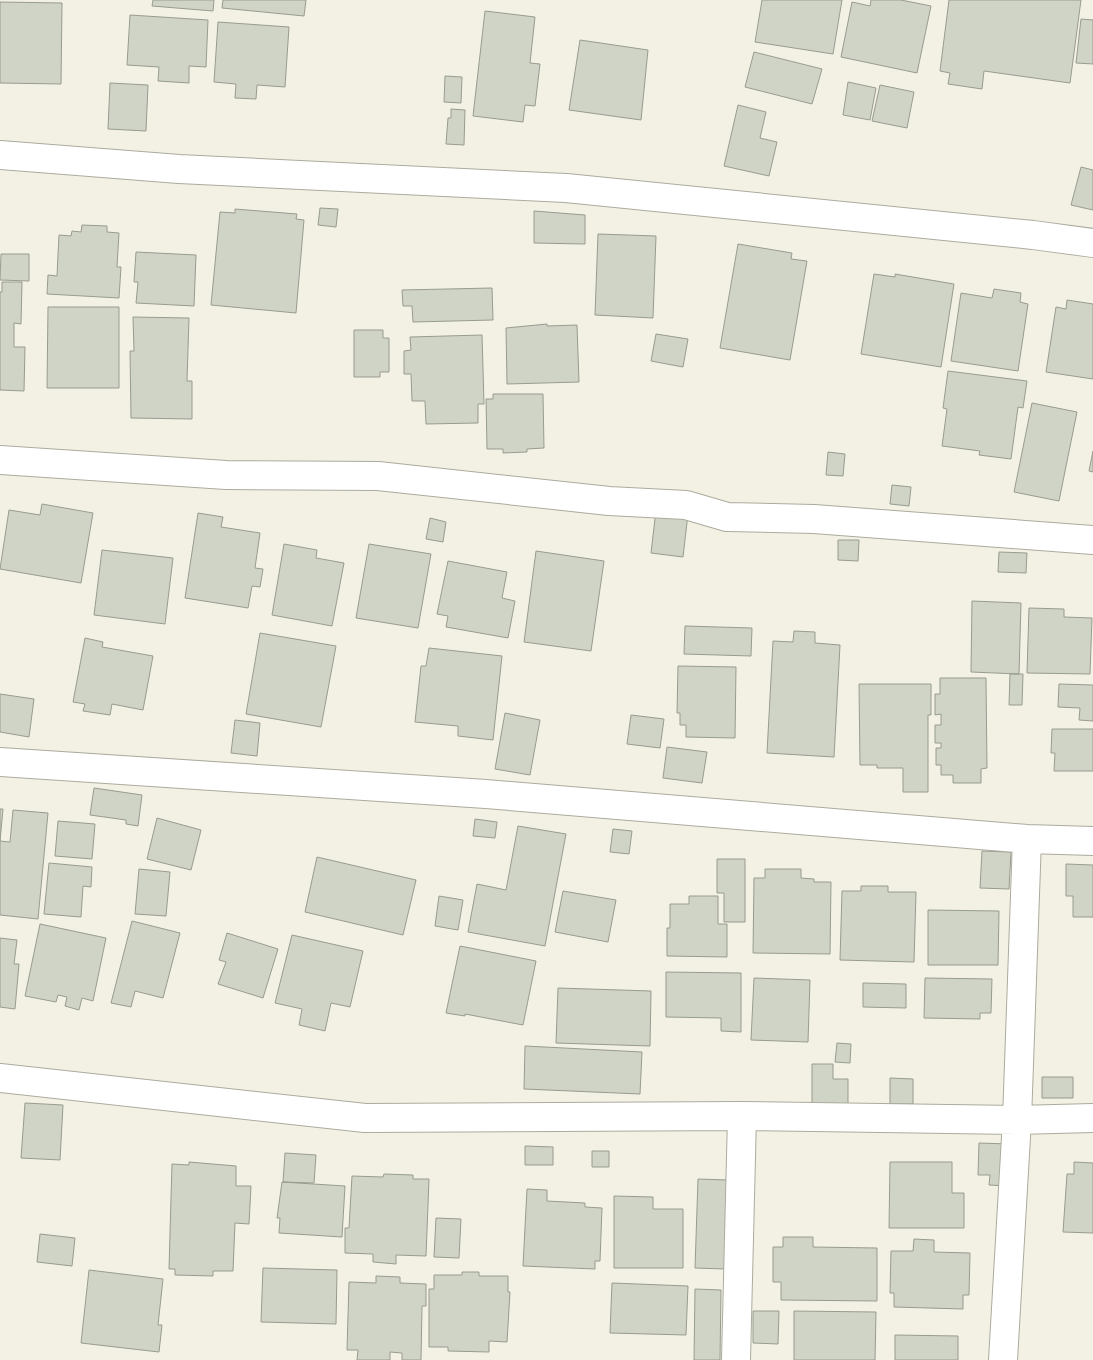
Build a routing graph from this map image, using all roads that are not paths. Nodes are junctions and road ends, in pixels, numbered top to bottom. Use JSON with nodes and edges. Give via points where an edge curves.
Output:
{"nodes":[{"id":1,"x":0,"y":155,"type":"edge"},
{"id":2,"x":1093,"y":243,"type":"edge"},
{"id":3,"x":0,"y":460,"type":"edge"},
{"id":4,"x":1093,"y":540,"type":"edge"},
{"id":5,"x":0,"y":762,"type":"edge"},
{"id":6,"x":1028,"y":839,"type":"junction"},
{"id":7,"x":1093,"y":841,"type":"edge"},
{"id":8,"x":0,"y":1078,"type":"edge"},
{"id":9,"x":742,"y":1116,"type":"junction"},
{"id":10,"x":1093,"y":1118,"type":"edge"},
{"id":11,"x":1017,"y":1120,"type":"junction"},
{"id":12,"x":736,"y":1360,"type":"edge"},
{"id":13,"x":1003,"y":1360,"type":"edge"}],
"edges":[{"from":1,"to":2,"type":"street","via":[[179,169],[566,188]]},
{"from":3,"to":4,"type":"street","via":[[226,475],[378,476],[609,501],[686,505],[727,517],[814,519]]},
{"from":5,"to":6,"type":"street","via":[[486,794]]},
{"from":6,"to":7,"type":"street"},
{"from":6,"to":11,"type":"street"},
{"from":8,"to":9,"type":"street","via":[[365,1118]]},
{"from":9,"to":11,"type":"street"},
{"from":9,"to":12,"type":"street"},
{"from":10,"to":11,"type":"street"},
{"from":11,"to":13,"type":"street"}]}
